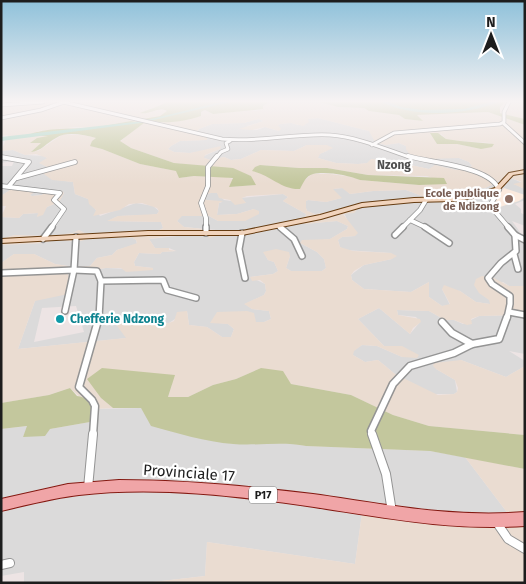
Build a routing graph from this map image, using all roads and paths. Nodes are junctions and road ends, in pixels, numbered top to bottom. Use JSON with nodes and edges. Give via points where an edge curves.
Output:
{"nodes":[{"id":1,"x":174,"y":129,"type":"edge"},
{"id":2,"x":435,"y":129,"type":"edge"},
{"id":3,"x":510,"y":129,"type":"edge"},
{"id":4,"x":232,"y":140,"type":"junction"},
{"id":5,"x":525,"y":143,"type":"edge"},
{"id":6,"x":372,"y":145,"type":"junction"},
{"id":7,"x":1,"y":157,"type":"edge"},
{"id":8,"x":74,"y":162,"type":"dead end"},
{"id":9,"x":525,"y":171,"type":"edge"},
{"id":10,"x":16,"y":178,"type":"junction"},
{"id":11,"x":1,"y":186,"type":"edge"},
{"id":12,"x":9,"y":186,"type":"junction"},
{"id":13,"x":499,"y":188,"type":"junction"},
{"id":14,"x":426,"y":200,"type":"junction"},
{"id":15,"x":410,"y":220,"type":"junction"},
{"id":16,"x":279,"y":226,"type":"junction"},
{"id":17,"x":206,"y":233,"type":"junction"},
{"id":18,"x":242,"y":233,"type":"junction"},
{"id":19,"x":395,"y":235,"type":"dead end"},
{"id":20,"x":515,"y":235,"type":"junction"},
{"id":21,"x":76,"y":238,"type":"junction"},
{"id":22,"x":44,"y":239,"type":"junction"},
{"id":23,"x":525,"y":240,"type":"edge"},
{"id":24,"x":1,"y":241,"type":"edge"},
{"id":25,"x":449,"y":243,"type":"dead end"},
{"id":26,"x":514,"y":254,"type":"junction"},
{"id":27,"x":302,"y":256,"type":"dead end"},
{"id":28,"x":518,"y":269,"type":"dead end"},
{"id":29,"x":74,"y":270,"type":"junction"},
{"id":30,"x":1,"y":273,"type":"edge"},
{"id":31,"x":244,"y":278,"type":"dead end"},
{"id":32,"x":101,"y":281,"type":"junction"},
{"id":33,"x":196,"y":298,"type":"dead end"},
{"id":34,"x":64,"y":311,"type":"dead end"},
{"id":35,"x":509,"y":312,"type":"junction"},
{"id":36,"x":525,"y":315,"type":"edge"},
{"id":37,"x":442,"y":322,"type":"dead end"},
{"id":38,"x":472,"y":344,"type":"junction"},
{"id":39,"x":88,"y":488,"type":"junction"},
{"id":40,"x":1,"y":505,"type":"edge"},
{"id":41,"x":392,"y":513,"type":"junction"},
{"id":42,"x":525,"y":519,"type":"edge"},
{"id":43,"x":496,"y":520,"type":"junction"},
{"id":44,"x":525,"y":549,"type":"edge"}],
"edges":[{"from":1,"to":4,"type":"street"},
{"from":2,"to":6,"type":"street","via":[[394,133]]},
{"from":3,"to":5,"type":"street"},
{"from":4,"to":6,"type":"street","via":[[326,135]]},
{"from":4,"to":17,"type":"street","via":[[226,143],[228,149],[208,167],[208,186],[201,203]]},
{"from":6,"to":13,"type":"street","via":[[480,174],[493,180]]},
{"from":7,"to":10,"type":"street","via":[[29,162]]},
{"from":8,"to":10,"type":"street"},
{"from":9,"to":13,"type":"street","via":[[511,174]]},
{"from":10,"to":12,"type":"street"},
{"from":11,"to":12,"type":"street"},
{"from":12,"to":22,"type":"street","via":[[60,193],[54,200],[64,209]]},
{"from":13,"to":14,"type":"street","via":[[468,198]]},
{"from":13,"to":20,"type":"street","via":[[492,208]]},
{"from":14,"to":15,"type":"street"},
{"from":14,"to":16,"type":"street","via":[[362,205]]},
{"from":15,"to":19,"type":"street"},
{"from":15,"to":25,"type":"street"},
{"from":16,"to":18,"type":"street"},
{"from":16,"to":27,"type":"street","via":[[294,239]]},
{"from":17,"to":18,"type":"street"},
{"from":17,"to":21,"type":"street"},
{"from":18,"to":31,"type":"street","via":[[239,241]]},
{"from":20,"to":23,"type":"street"},
{"from":20,"to":26,"type":"street","via":[[517,248]]},
{"from":21,"to":22,"type":"street"},
{"from":21,"to":29,"type":"street"},
{"from":22,"to":24,"type":"street"},
{"from":26,"to":28,"type":"street"},
{"from":26,"to":35,"type":"street","via":[[488,278],[491,284],[512,298]]},
{"from":29,"to":30,"type":"street"},
{"from":29,"to":32,"type":"street","via":[[96,272]]},
{"from":29,"to":34,"type":"street"},
{"from":32,"to":33,"type":"street","via":[[162,280],[167,290]]},
{"from":32,"to":39,"type":"street","via":[[96,331],[79,387],[96,406]]},
{"from":35,"to":36,"type":"street"},
{"from":35,"to":38,"type":"street","via":[[499,338]]},
{"from":37,"to":38,"type":"street","via":[[452,334]]},
{"from":38,"to":41,"type":"street","via":[[410,366],[397,379],[371,431],[386,474]]},
{"from":39,"to":40,"type":"main road","name":"Provinciale 17","number":"P17"},
{"from":39,"to":41,"type":"main road","name":"Provinciale 17","number":"P17","via":[[145,485],[204,488]]},
{"from":41,"to":43,"type":"main road","name":"Provinciale 17","number":"P17"},
{"from":42,"to":43,"type":"main road","name":"Provinciale 17","number":"P17"},
{"from":43,"to":44,"type":"street","via":[[508,538]]}]}
